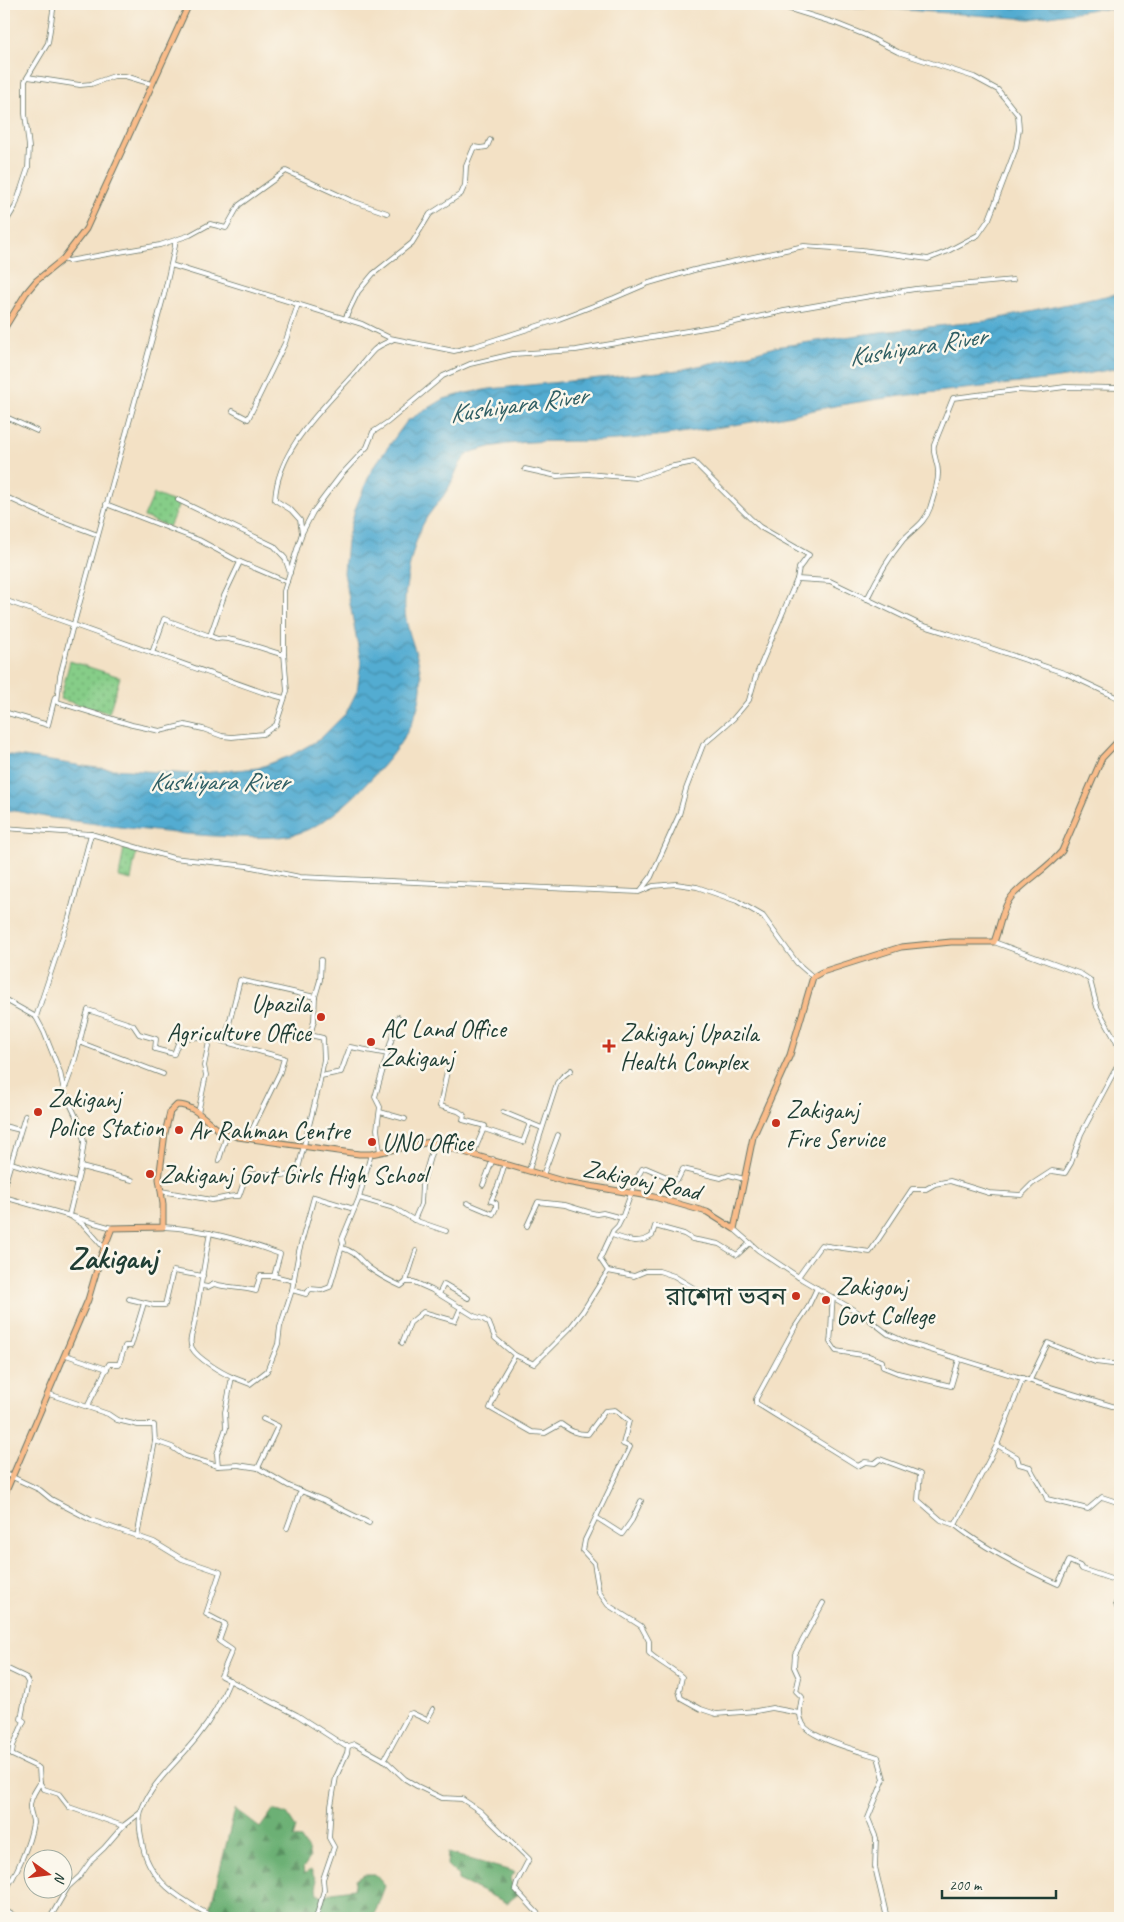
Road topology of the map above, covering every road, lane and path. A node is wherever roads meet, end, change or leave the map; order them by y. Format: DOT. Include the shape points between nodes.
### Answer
graph roads {
  1 [pos="54,4"];
  2 [pos="181,4"];
  3 [pos="774,4"];
  4 [pos="188,5"];
  5 [pos="28,77"];
  6 [pos="152,84"];
  7 [pos="490,140"];
  8 [pos="387,213"];
  9 [pos="4,224"];
  10 [pos="175,241"];
  11 [pos="63,260"];
  12 [pos="171,265"];
  13 [pos="1013,280"];
  14 [pos="298,304"];
  15 [pos="345,319"];
  16 [pos="4,329"];
  17 [pos="394,339"];
  18 [pos="1120,388"];
  19 [pos="233,411"];
  20 [pos="4,416"];
  21 [pos="37,432"];
  22 [pos="525,469"];
  23 [pos="4,496"];
  24 [pos="178,500"];
  25 [pos="106,504"];
  26 [pos="302,532"];
  27 [pos="98,535"];
  28 [pos="240,562"];
  29 [pos="290,573"];
  30 [pos="798,579"];
  31 [pos="287,582"];
  32 [pos="867,599"];
  33 [pos="4,600"];
  34 [pos="73,625"];
  35 [pos="210,636"];
  36 [pos="152,653"];
  37 [pos="284,655"];
  38 [pos="284,698"];
  39 [pos="1120,699"];
  40 [pos="4,712"];
  41 [pos="1120,739"];
  42 [pos="4,828"];
  43 [pos="91,834"];
  44 [pos="640,892"];
  45 [pos="994,942"];
  46 [pos="321,960"];
  47 [pos="813,977"];
  48 [pos="315,996"];
  49 [pos="4,999"];
  50 [pos="36,1016"];
  51 [pos="398,1017"];
  52 [pos="210,1037"];
  53 [pos="225,1040"];
  54 [pos="79,1042"];
  55 [pos="388,1054"];
  56 [pos="1120,1054"];
  57 [pos="1120,1061"];
  58 [pos="448,1066"];
  59 [pos="571,1070"];
  60 [pos="163,1074"];
  61 [pos="321,1076"];
  62 [pos="64,1091"];
  63 [pos="380,1112"];
  64 [pos="503,1112"];
  65 [pos="198,1113"];
  66 [pos="25,1116"];
  67 [pos="405,1119"];
  68 [pos="530,1123"];
  69 [pos="4,1126"];
  70 [pos="542,1128"];
  71 [pos="484,1129"];
  72 [pos="20,1130"];
  73 [pos="227,1134"];
  74 [pos="558,1135"];
  75 [pos="248,1138"];
  76 [pos="434,1143"];
  77 [pos="304,1146"];
  78 [pos="380,1152"];
  79 [pos="370,1154"];
  80 [pos="473,1154"];
  81 [pos="219,1160"];
  82 [pos="493,1160"];
  83 [pos="11,1163"];
  84 [pos="505,1163"];
  85 [pos="81,1167"];
  86 [pos="528,1170"];
  87 [pos="543,1175"];
  88 [pos="744,1179"];
  89 [pos="132,1180"];
  90 [pos="77,1183"];
  91 [pos="483,1185"];
  92 [pos="4,1186"];
  93 [pos="161,1191"];
  94 [pos="631,1193"];
  95 [pos="4,1197"];
  96 [pos="359,1198"];
  97 [pos="467,1203"];
  98 [pos="354,1209"];
  99 [pos="69,1215"];
  100 [pos="622,1218"];
  101 [pos="414,1220"];
  102 [pos="528,1226"];
  103 [pos="163,1227"];
  104 [pos="112,1228"];
  105 [pos="734,1229"];
  106 [pos="446,1231"];
  107 [pos="210,1233"];
  108 [pos="612,1235"];
  109 [pos="750,1243"];
  110 [pos="342,1248"];
  111 [pos="105,1249"];
  112 [pos="416,1251"];
  113 [pos="608,1272"];
  114 [pos="203,1276"];
  115 [pos="274,1276"];
  116 [pos="798,1277"];
  117 [pos="294,1281"];
  118 [pos="406,1282"];
  119 [pos="202,1286"];
  120 [pos="817,1288"];
  121 [pos="292,1290"];
  122 [pos="702,1293"];
  123 [pos="439,1294"];
  124 [pos="468,1298"];
  125 [pos="833,1298"];
  126 [pos="129,1299"];
  127 [pos="144,1303"];
  128 [pos="461,1307"];
  129 [pos="402,1343"];
  130 [pos="66,1354"];
  131 [pos="515,1355"];
  132 [pos="959,1359"];
  133 [pos="1120,1366"];
  134 [pos="107,1369"];
  135 [pos="232,1378"];
  136 [pos="1023,1378"];
  137 [pos="1030,1380"];
  138 [pos="49,1394"];
  139 [pos="87,1407"];
  140 [pos="1120,1407"];
  141 [pos="263,1419"];
  142 [pos="155,1441"];
  143 [pos="997,1445"];
  144 [pos="218,1466"];
  145 [pos="258,1468"];
  146 [pos="4,1473"];
  147 [pos="13,1477"];
  148 [pos="302,1491"];
  149 [pos="4,1496"];
  150 [pos="642,1501"];
  151 [pos="1120,1503"];
  152 [pos="597,1518"];
  153 [pos="369,1523"];
  154 [pos="955,1525"];
  155 [pos="287,1528"];
  156 [pos="137,1537"];
  157 [pos="1120,1582"];
  158 [pos="1120,1588"];
  159 [pos="824,1602"];
  160 [pos="1120,1615"];
  161 [pos="4,1667"];
  162 [pos="230,1680"];
  163 [pos="433,1709"];
  164 [pos="799,1713"];
  165 [pos="348,1747"];
  166 [pos="384,1760"];
  167 [pos="40,1783"];
  168 [pos="140,1813"];
  169 [pos="123,1826"];
  170 [pos="4,1892"];
  171 [pos="4,1910"];
  172 [pos="18,1918"];
  173 [pos="50,1918"];
  174 [pos="214,1918"];
  175 [pos="316,1918"];
  176 [pos="542,1918"];
  177 [pos="887,1918"];
  1 -- 5 [label="street" via="48,43"];
  2 -- 4 [label="street"];
  3 -- 17 [label="street" via="835,23 898,52 974,77 998,90 1018,115 1020,129 993,210 978,235 928,259 804,246 694,270 649,283 558,319 454,351"];
  4 -- 6 [label="main road"];
  5 -- 6 [label="street" via="80,85 125,76"];
  5 -- 9 [label="street" via="25,81 28,168 16,208"];
  6 -- 11 [label="main road" via="86,229"];
  7 -- 15 [label="street" via="487,146 474,147 466,166 461,194 430,214 412,243 373,274 358,292"];
  8 -- 10 [label="street" via="286,172 239,205 226,228 210,224"];
  10 -- 11 [label="street"];
  10 -- 12 [label="street"];
  11 -- 16 [label="main road" via="36,281"];
  12 -- 14 [label="street"];
  12 -- 25 [label="street"];
  13 -- 26 [label="street" via="865,297 576,350 513,354 470,364 443,376 373,432 367,447 330,489"];
  14 -- 15 [label="street"];
  14 -- 19 [label="street" via="248,419"];
  15 -- 17 [label="street"];
  17 -- 26 [label="street" via="375,349 304,429 292,449 276,485 275,500 300,520"];
  18 -- 32 [label="street" via="1065,387 953,398 932,453 938,475 929,510 886,564"];
  20 -- 21 [label="street"];
  22 -- 30 [label="street" via="557,476 587,474 636,478 694,462 760,527 809,555 798,568"];
  23 -- 27 [label="street"];
  24 -- 29 [label="street" via="274,546 285,558"];
  25 -- 27 [label="street"];
  25 -- 28 [label="street" via="199,540"];
  26 -- 29 [label="street"];
  27 -- 34 [label="street"];
  28 -- 31 [label="street"];
  28 -- 35 [label="street"];
  29 -- 31 [label="street"];
  30 -- 32 [label="street" via="830,581"];
  30 -- 44 [label="street" via="756,676 749,700 703,745 678,815 651,876"];
  31 -- 37 [label="street" via="284,591"];
  32 -- 39 [label="street" via="921,625 1066,674"];
  33 -- 34 [label="street"];
  34 -- 36 [label="street"];
  34 -- 38 [label="street" via="57,702 144,728 160,731 185,725 232,737 263,734 276,725"];
  34 -- 40 [label="street" via="48,725"];
  35 -- 36 [label="street" via="164,619"];
  35 -- 37 [label="street"];
  36 -- 38 [label="street"];
  37 -- 38 [label="street" via="287,691"];
  41 -- 45 [label="main road" via="1102,758 1062,850 1054,861 1013,896"];
  42 -- 43 [label="street"];
  43 -- 44 [label="street" via="174,858 246,866 300,877"];
  43 -- 50 [label="street" via="69,918"];
  44 -- 47 [label="street" via="652,886 676,884 697,887 736,901 763,916 796,963"];
  45 -- 47 [label="main road" via="901,947"];
  45 -- 56 [label="street" via="1090,980 1097,1006"];
  46 -- 48 [label="street"];
  47 -- 88 [label="main road" via="790,1055 753,1137"];
  48 -- 53 [label="street" via="240,980"];
  48 -- 61 [label="street" via="310,1034 323,1038"];
  49 -- 50 [label="street"];
  50 -- 62 [label="street" via="60,1072"];
  51 -- 55 [label="street"];
  52 -- 53 [label="street"];
  52 -- 54 [label="street" via="180,1038 174,1054 155,1049 156,1039 139,1034 133,1025 88,1010"];
  52 -- 65 [label="street"];
  53 -- 75 [label="street" via="284,1058"];
  54 -- 60 [label="street"];
  54 -- 62 [label="street" via="75,1064"];
  55 -- 61 [label="street" via="350,1047 341,1072"];
  55 -- 63 [label="street" via="375,1097"];
  57 -- 116 [label="street" via="1081,1134 1065,1173 1052,1171 1021,1195 989,1193 950,1181 926,1190 912,1189 870,1252 821,1245"];
  58 -- 71 [label="street" via="440,1106 458,1111 464,1115 463,1120 485,1126"];
  59 -- 70 [label="street" via="557,1083"];
  61 -- 77 [label="street"];
  62 -- 85 [label="street" via="83,1135"];
  63 -- 67 [label="street"];
  63 -- 78 [label="street" via="377,1129"];
  64 -- 68 [label="street"];
  65 -- 73 [label="main road, Zakigonj Road"];
  65 -- 93 [label="main road, Zakigonj Road" via="185,1105 177,1105 170,1112 159,1179"];
  66 -- 72 [label="street"];
  68 -- 70 [label="street"];
  68 -- 71 [label="street" via="523,1142"];
  69 -- 72 [label="street"];
  70 -- 86 [label="street"];
  71 -- 80 [label="street"];
  72 -- 83 [label="street"];
  73 -- 75 [label="main road, Zakigonj Road"];
  73 -- 81 [label="street"];
  74 -- 87 [label="street"];
  75 -- 77 [label="main road, Zakigonj Road"];
  76 -- 78 [label="main road, Zakigonj Road"];
  76 -- 80 [label="main road, Zakigonj Road"];
  76 -- 101 [label="street"];
  77 -- 79 [label="main road, Zakigonj Road"];
  77 -- 93 [label="street" via="296,1177 251,1174 246,1176 239,1196 212,1200"];
  78 -- 79 [label="main road, Zakigonj Road"];
  79 -- 96 [label="street"];
  80 -- 82 [label="main road, Zakigonj Road"];
  82 -- 84 [label="main road, Zakigonj Road"];
  82 -- 91 [label="street"];
  83 -- 90 [label="street"];
  83 -- 92 [label="street"];
  84 -- 86 [label="main road, Zakigonj Road"];
  84 -- 97 [label="street" via="490,1201 496,1203 493,1214"];
  85 -- 89 [label="street"];
  85 -- 90 [label="street"];
  86 -- 87 [label="main road, Zakigonj Road"];
  87 -- 94 [label="main road, Zakigonj Road"];
  88 -- 94 [label="street" via="729,1175 721,1178 683,1169 674,1180 646,1168 642,1169"];
  88 -- 105 [label="main road"];
  90 -- 99 [label="street"];
  93 -- 103 [label="main road, Zakigonj Road"];
  94 -- 100 [label="street"];
  94 -- 105 [label="main road, Zakigonj Road" via="706,1212"];
  95 -- 99 [label="street"];
  96 -- 98 [label="street"];
  96 -- 101 [label="street" via="394,1208"];
  98 -- 110 [label="street" via="342,1239"];
  98 -- 117 [label="street" via="314,1197"];
  99 -- 104 [label="street"];
  99 -- 111 [label="street" via="84,1225"];
  100 -- 102 [label="street" via="538,1202"];
  100 -- 108 [label="street"];
  101 -- 106 [label="street"];
  103 -- 104 [label="main road"];
  103 -- 107 [label="street"];
  104 -- 111 [label="main road"];
  105 -- 109 [label="street"];
  107 -- 114 [label="street"];
  107 -- 115 [label="street" via="280,1254"];
  108 -- 109 [label="street" via="632,1242 644,1241 652,1236 655,1226 719,1244 737,1255"];
  108 -- 113 [label="street" via="600,1259"];
  109 -- 116 [label="street"];
  110 -- 118 [label="street" via="356,1254 367,1266 391,1281 401,1286"];
  110 -- 121 [label="street" via="330,1287 310,1289 306,1294"];
  111 -- 130 [label="main road"];
  112 -- 118 [label="street"];
  113 -- 122 [label="street" via="634,1276 646,1271 659,1271"];
  113 -- 131 [label="street" via="570,1328 534,1364"];
  114 -- 119 [label="street"];
  114 -- 127 [label="street" via="173,1271 165,1304"];
  115 -- 117 [label="street"];
  115 -- 119 [label="street" via="260,1276 256,1291 237,1286"];
  116 -- 120 [label="street"];
  117 -- 121 [label="street"];
  118 -- 123 [label="street" via="414,1282"];
  119 -- 135 [label="street" via="190,1341 192,1349"];
  120 -- 125 [label="street"];
  120 -- 154 [label="street" via="756,1403 858,1466 880,1459 920,1474 918,1500 941,1520"];
  121 -- 135 [label="street" via="278,1344 267,1371 250,1384"];
  123 -- 124 [label="street" via="444,1284"];
  123 -- 128 [label="street"];
  125 -- 132 [label="street" via="888,1334"];
  125 -- 132 [label="street" via="830,1342 836,1352 869,1356 898,1373 951,1386"];
  126 -- 127 [label="street"];
  127 -- 134 [label="street" via="131,1346 125,1346 119,1364 109,1364"];
  128 -- 129 [label="street" via="455,1321 424,1312 410,1323"];
  128 -- 131 [label="street" via="489,1323 495,1338"];
  130 -- 134 [label="street"];
  130 -- 138 [label="main road"];
  131 -- 152 [label="street" via="495,1390 490,1408 524,1428 544,1433 561,1424 578,1434 588,1434 605,1411 616,1410 630,1422 623,1444 630,1447 627,1456 621,1462"];
  132 -- 136 [label="street"];
  133 -- 137 [label="street" via="1095,1362 1048,1344"];
  134 -- 139 [label="street"];
  135 -- 144 [label="street" via="225,1412 226,1428 217,1454"];
  136 -- 137 [label="street"];
  136 -- 143 [label="street"];
  137 -- 140 [label="street"];
  138 -- 139 [label="street"];
  138 -- 147 [label="main road"];
  139 -- 142 [label="street" via="117,1420 154,1425"];
  141 -- 145 [label="street" via="278,1426"];
  142 -- 144 [label="street" via="185,1456"];
  142 -- 156 [label="street"];
  143 -- 151 [label="street" via="1017,1457 1018,1464 1030,1467 1047,1499 1088,1509 1102,1497"];
  143 -- 154 [label="street"];
  144 -- 145 [label="street"];
  145 -- 148 [label="street"];
  146 -- 147 [label="street"];
  147 -- 149 [label="main road"];
  147 -- 156 [label="street" via="78,1514"];
  148 -- 153 [label="street"];
  148 -- 155 [label="street"];
  150 -- 152 [label="street" via="622,1534"];
  152 -- 164 [label="street" via="583,1551 594,1563 599,1592 608,1605 641,1626 649,1641 649,1653 682,1677 681,1698 716,1714 772,1708"];
  154 -- 157 [label="street" via="1019,1565 1058,1584 1069,1560 1082,1569"];
  156 -- 162 [label="street" via="154,1542 182,1559 220,1572 206,1614 225,1624 219,1641 232,1652 221,1676"];
  158 -- 160 [label="street" via="1116,1604"];
  159 -- 164 [label="street" via="795,1654 796,1692 802,1698"];
  161 -- 167 [label="street" via="25,1677 28,1682 24,1721 12,1755 39,1768"];
  162 -- 165 [label="street" via="297,1715"];
  162 -- 168 [label="street" via="211,1718 167,1771"];
  163 -- 166 [label="street" via="427,1720 409,1714"];
  164 -- 177 [label="street" via="803,1726 814,1734 878,1757 884,1779 868,1818 876,1838 875,1867"];
  165 -- 166 [label="street" via="354,1744"];
  165 -- 175 [label="street" via="336,1777 329,1838 334,1847 323,1879 324,1890"];
  166 -- 176 [label="street" via="404,1779 417,1786 442,1798 462,1799 480,1811 526,1856 528,1861 515,1889"];
  167 -- 169 [label="street" via="44,1789 59,1794 69,1807"];
  167 -- 170 [label="street" via="30,1799 32,1830 20,1863"];
  168 -- 169 [label="street"];
  168 -- 174 [label="street" via="143,1852 153,1872 184,1900"];
  169 -- 173 [label="street" via="68,1886"];
  171 -- 172 [label="street"];
}
